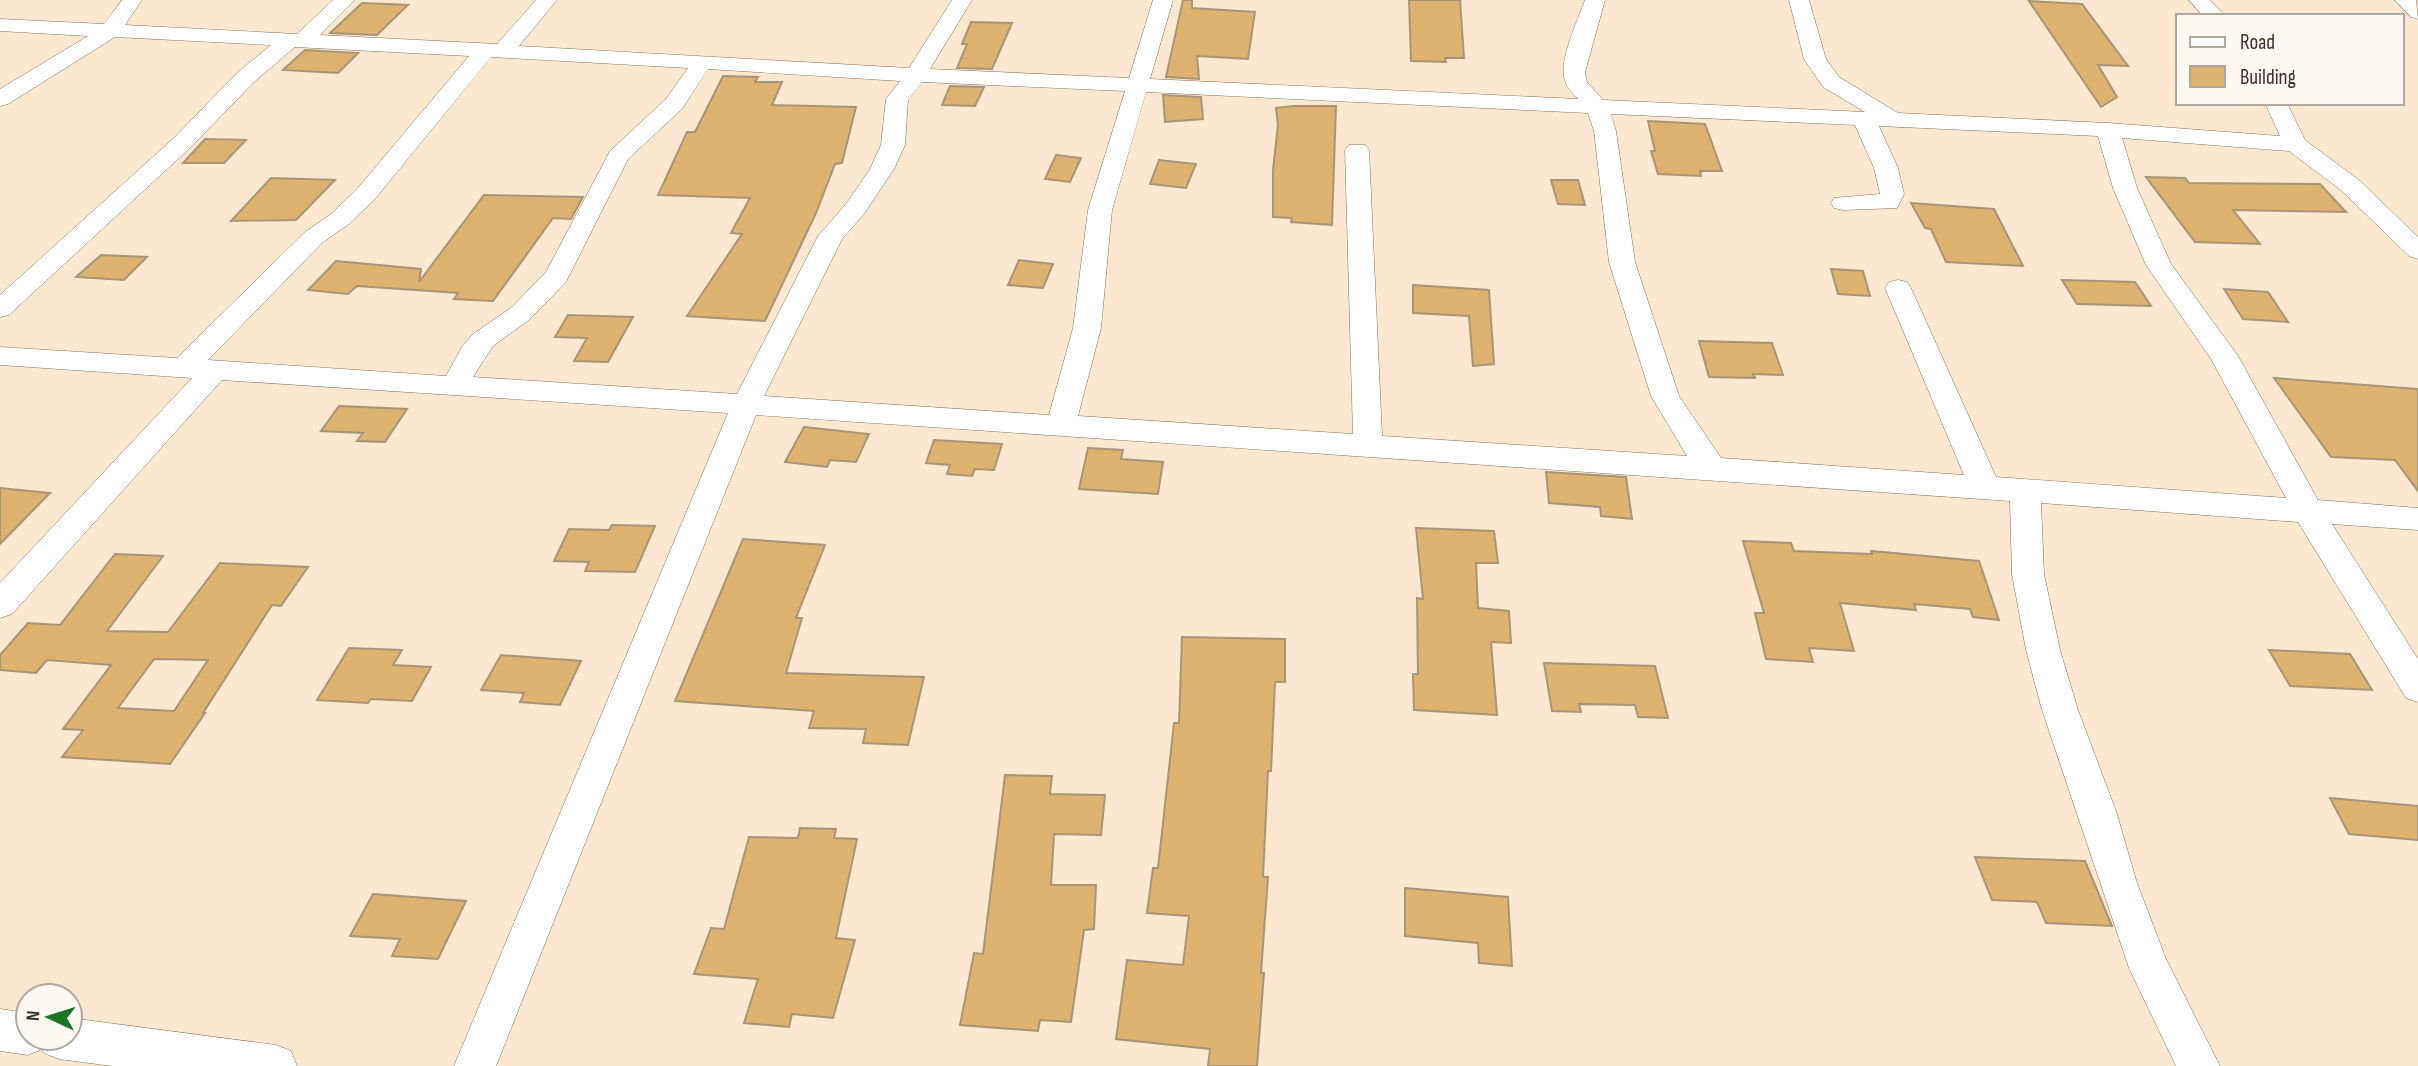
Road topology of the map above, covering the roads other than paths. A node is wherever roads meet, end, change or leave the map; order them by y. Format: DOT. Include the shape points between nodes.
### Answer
graph roads {
  1 [pos="132,0"];
  2 [pos="345,0"];
  3 [pos="547,0"];
  4 [pos="962,0"];
  5 [pos="1163,0"];
  6 [pos="1595,0"];
  7 [pos="1799,0"];
  8 [pos="2199,0"];
  9 [pos="2405,0"];
  10 [pos="2418,13"];
  11 [pos="2213,14"];
  12 [pos="0,25"];
  13 [pos="110,31"];
  14 [pos="295,41"];
  15 [pos="494,50"];
  16 [pos="702,63"];
  17 [pos="916,75"];
  18 [pos="1139,85"];
  19 [pos="0,99"];
  20 [pos="2277,105"];
  21 [pos="1597,107"];
  22 [pos="1864,119"];
  23 [pos="1896,121"];
  24 [pos="2108,130"];
  25 [pos="2295,144"];
  26 [pos="1357,150"];
  27 [pos="1843,203"];
  28 [pos="2418,251"];
  29 [pos="1898,288"];
  30 [pos="0,309"];
  31 [pos="0,356"];
  32 [pos="198,370"];
  33 [pos="456,384"];
  34 [pos="746,406"];
  35 [pos="1061,425"];
  36 [pos="1368,447"];
  37 [pos="1712,468"];
  38 [pos="1985,488"];
  39 [pos="2025,491"];
  40 [pos="2309,513"];
  41 [pos="2418,519"];
  42 [pos="0,606"];
  43 [pos="2418,688"];
  44 [pos="84,1041"];
  45 [pos="276,1066"];
  46 [pos="475,1066"];
  47 [pos="2199,1066"];
  1 -- 13 [label="street"];
  2 -- 14 [label="street"];
  3 -- 15 [label="street"];
  4 -- 17 [label="street"];
  5 -- 18 [label="street"];
  6 -- 21 [label="street" via="1574,72 1576,83"];
  7 -- 23 [label="street" via="1815,59 1831,82"];
  8 -- 11 [label="street"];
  9 -- 10 [label="street"];
  12 -- 13 [label="street"];
  13 -- 14 [label="street"];
  13 -- 19 [label="street"];
  14 -- 15 [label="street"];
  14 -- 30 [label="street" via="246,77 183,142"];
  15 -- 16 [label="street"];
  15 -- 32 [label="street" via="366,194 314,237"];
  16 -- 17 [label="street"];
  16 -- 33 [label="street" via="674,104 618,156 557,276 521,313 483,340"];
  17 -- 18 [label="street"];
  17 -- 34 [label="street" via="897,99 893,145 882,169 831,236"];
  18 -- 21 [label="street"];
  18 -- 35 [label="street" via="1100,210 1087,328"];
  20 -- 25 [label="street"];
  21 -- 22 [label="street"];
  21 -- 37 [label="street" via="1605,131 1622,262 1665,396"];
  22 -- 23 [label="street"];
  22 -- 27 [label="street" via="1892,194 1888,203"];
  23 -- 24 [label="street"];
  24 -- 25 [label="street"];
  24 -- 40 [label="street" via="2124,188 2159,265 2224,356"];
  25 -- 28 [label="street" via="2350,185"];
  26 -- 36 [label="street"];
  29 -- 38 [label="street"];
  31 -- 32 [label="street"];
  32 -- 33 [label="street"];
  32 -- 42 [label="street"];
  33 -- 34 [label="street"];
  34 -- 35 [label="street"];
  34 -- 46 [label="street"];
  35 -- 36 [label="street"];
  36 -- 37 [label="street"];
  37 -- 38 [label="street"];
  38 -- 39 [label="street"];
  39 -- 40 [label="street"];
  39 -- 47 [label="street" via="2028,574 2060,710 2149,968"];
  40 -- 41 [label="street"];
  40 -- 43 [label="street"];
  44 -- 45 [label="street"];
}
